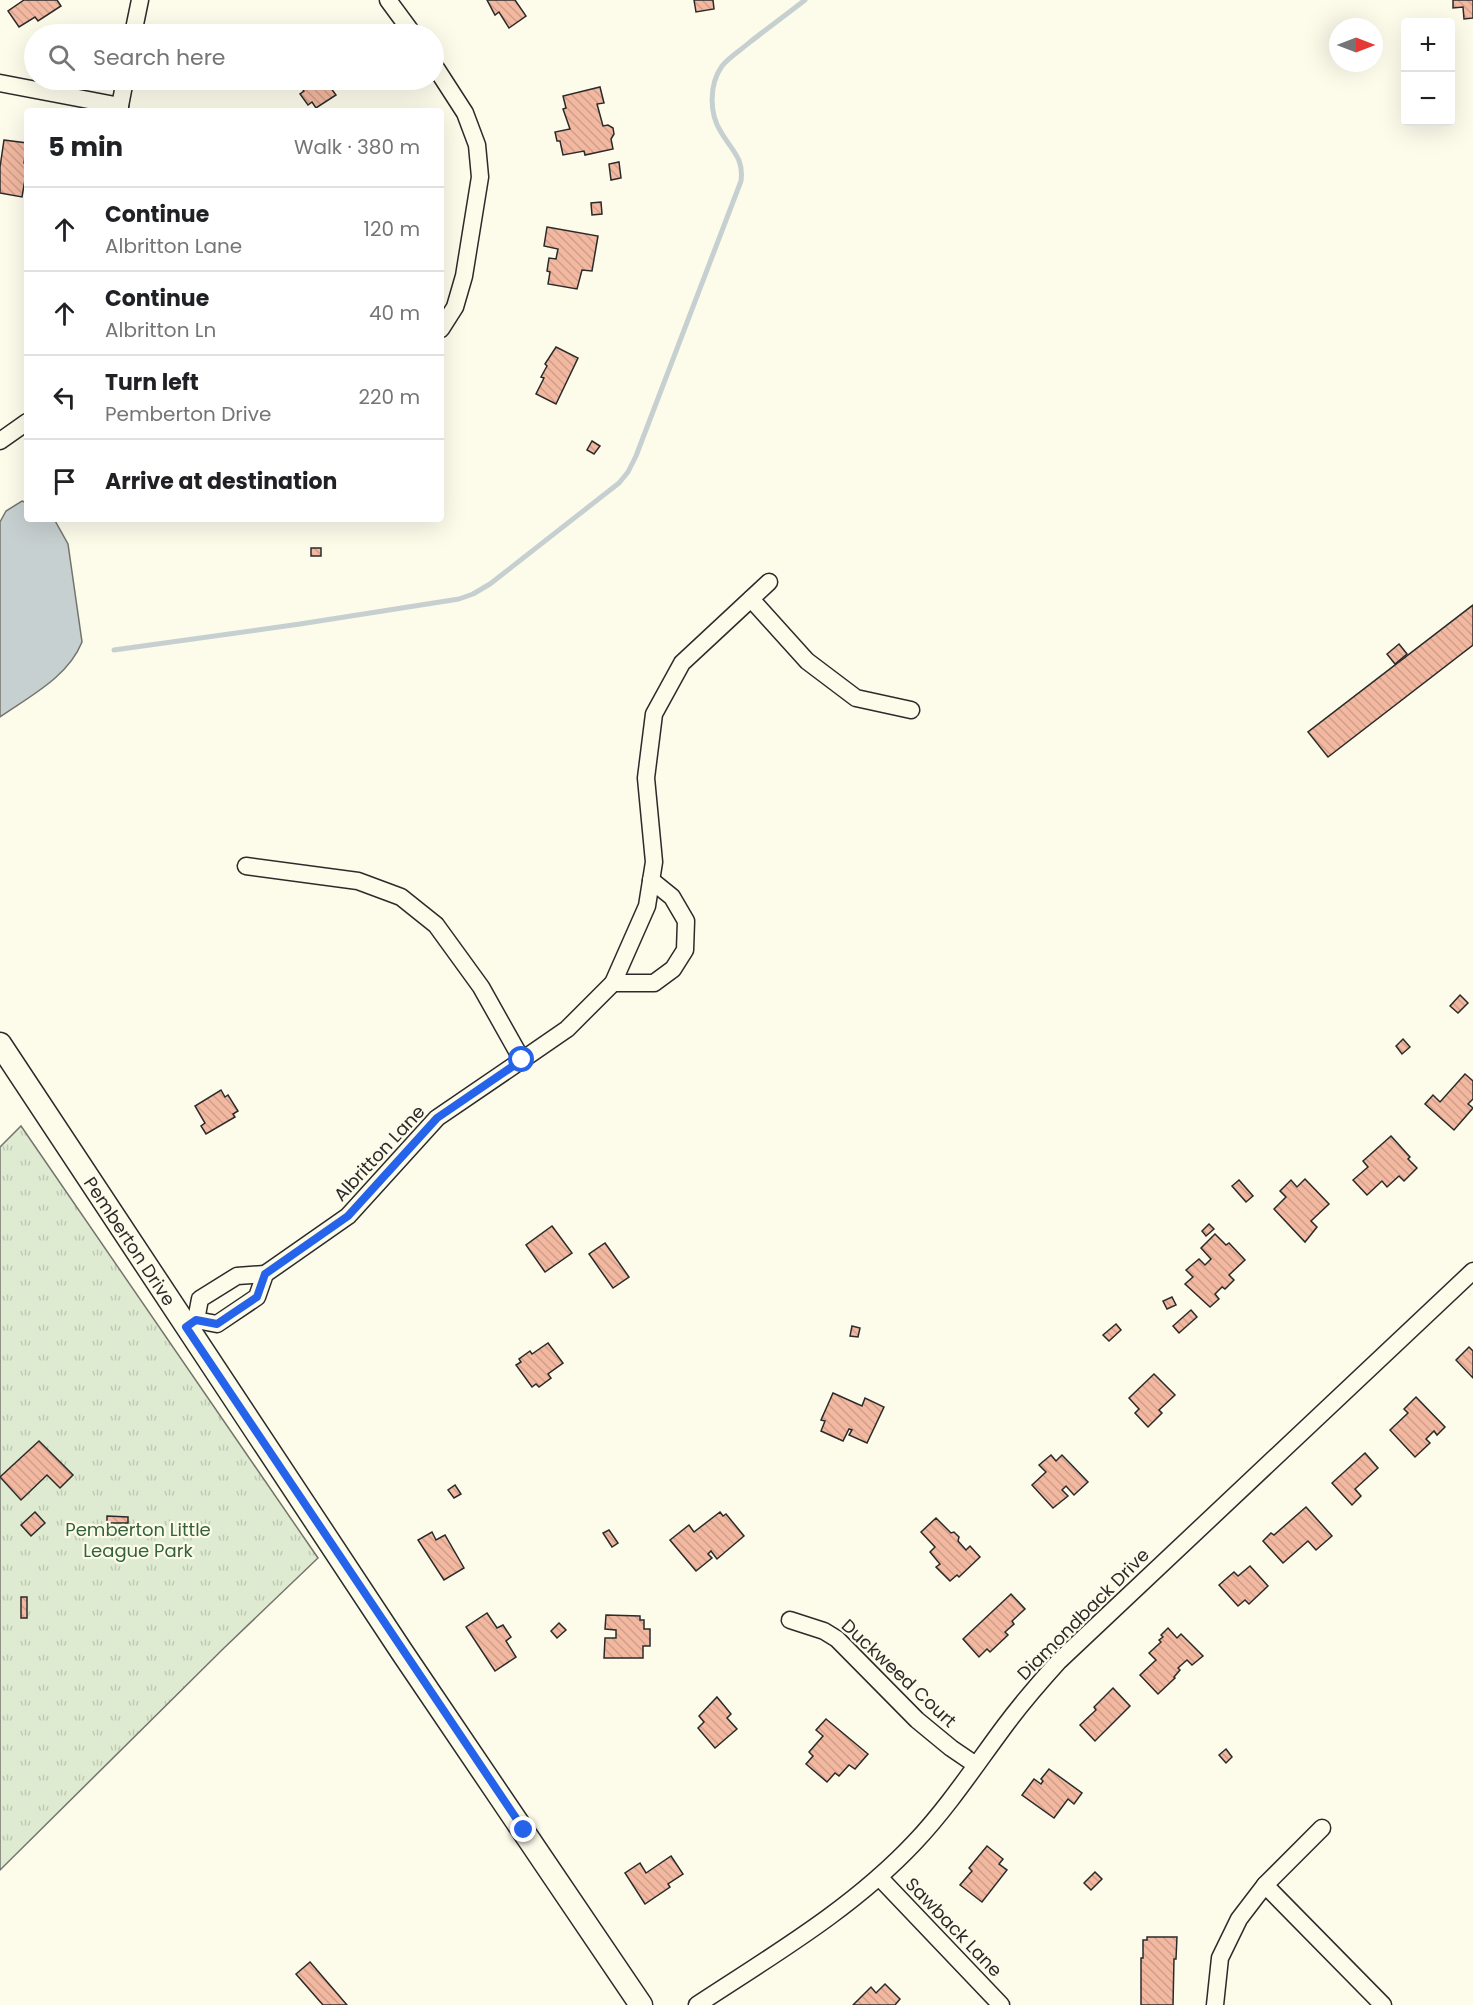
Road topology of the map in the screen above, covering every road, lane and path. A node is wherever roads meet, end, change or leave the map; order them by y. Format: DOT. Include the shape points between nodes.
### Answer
graph roads {
  1 [pos="140,0"];
  2 [pos="388,0"];
  3 [pos="135,24"];
  4 [pos="405,24"];
  5 [pos="444,80"];
  6 [pos="0,82"];
  7 [pos="24,87"];
  8 [pos="37,90"];
  9 [pos="123,90"];
  10 [pos="119,108"];
  11 [pos="444,324"];
  12 [pos="24,424"];
  13 [pos="0,441"];
  14 [pos="769,582"];
  15 [pos="751,599"];
  16 [pos="911,710"];
  17 [pos="246,866"];
  18 [pos="651,880"];
  19 [pos="613,983"];
  20 [pos="0,1044"];
  21 [pos="522,1060"];
  22 [pos="1473,1271"];
  23 [pos="265,1274"];
  24 [pos="191,1324"];
  25 [pos="790,1620"];
  26 [pos="976,1765"];
  27 [pos="1322,1828"];
  28 [pos="879,1877"];
  29 [pos="1265,1885"];
  30 [pos="641,2005"];
  31 [pos="697,2005"];
  32 [pos="1001,2005"];
  33 [pos="1215,2005"];
  34 [pos="1383,2005"];
  1 -- 3 [label="street"];
  2 -- 4 [label="street"];
  5 -- 11 [label="street" via="465,113 477,145 480,177 464,276 455,306"];
  6 -- 7 [label="street"];
  8 -- 10 [label="street"];
  9 -- 10 [label="street"];
  12 -- 13 [label="street"];
  14 -- 15 [label="street"];
  15 -- 16 [label="street" via="807,661 856,698"];
  15 -- 18 [label="street" via="682,663 654,714 646,777 654,862"];
  17 -- 21 [label="street" via="358,881 400,897 436,925 481,987"];
  18 -- 19 [label="street" via="647,906"];
  18 -- 19 [label="street" via="672,897 686,921 685,950 673,969 654,983"];
  19 -- 21 [label="street, Albritton Lane" via="567,1029"];
  20 -- 24 [label="street, Pemberton Drive"];
  21 -- 23 [label="street, Albritton Lane" via="437,1118 348,1216"];
  22 -- 26 [label="street, Diamondback Drive" via="1059,1661"];
  23 -- 24 [label="street" via="237,1276 200,1299"];
  23 -- 24 [label="street" via="257,1297 217,1324"];
  24 -- 30 [label="street, Pemberton Drive"];
  25 -- 26 [label="street, Duckweed Court" via="837,1639 917,1720"];
  26 -- 28 [label="street, Diamondback Drive" via="937,1817"];
  27 -- 29 [label="street"];
  28 -- 31 [label="street, Diamondback Drive" via="839,1911"];
  28 -- 32 [label="street, Sawback Lane"];
  29 -- 33 [label="street" via="1239,1919 1220,1958"];
  29 -- 34 [label="street"];
}
